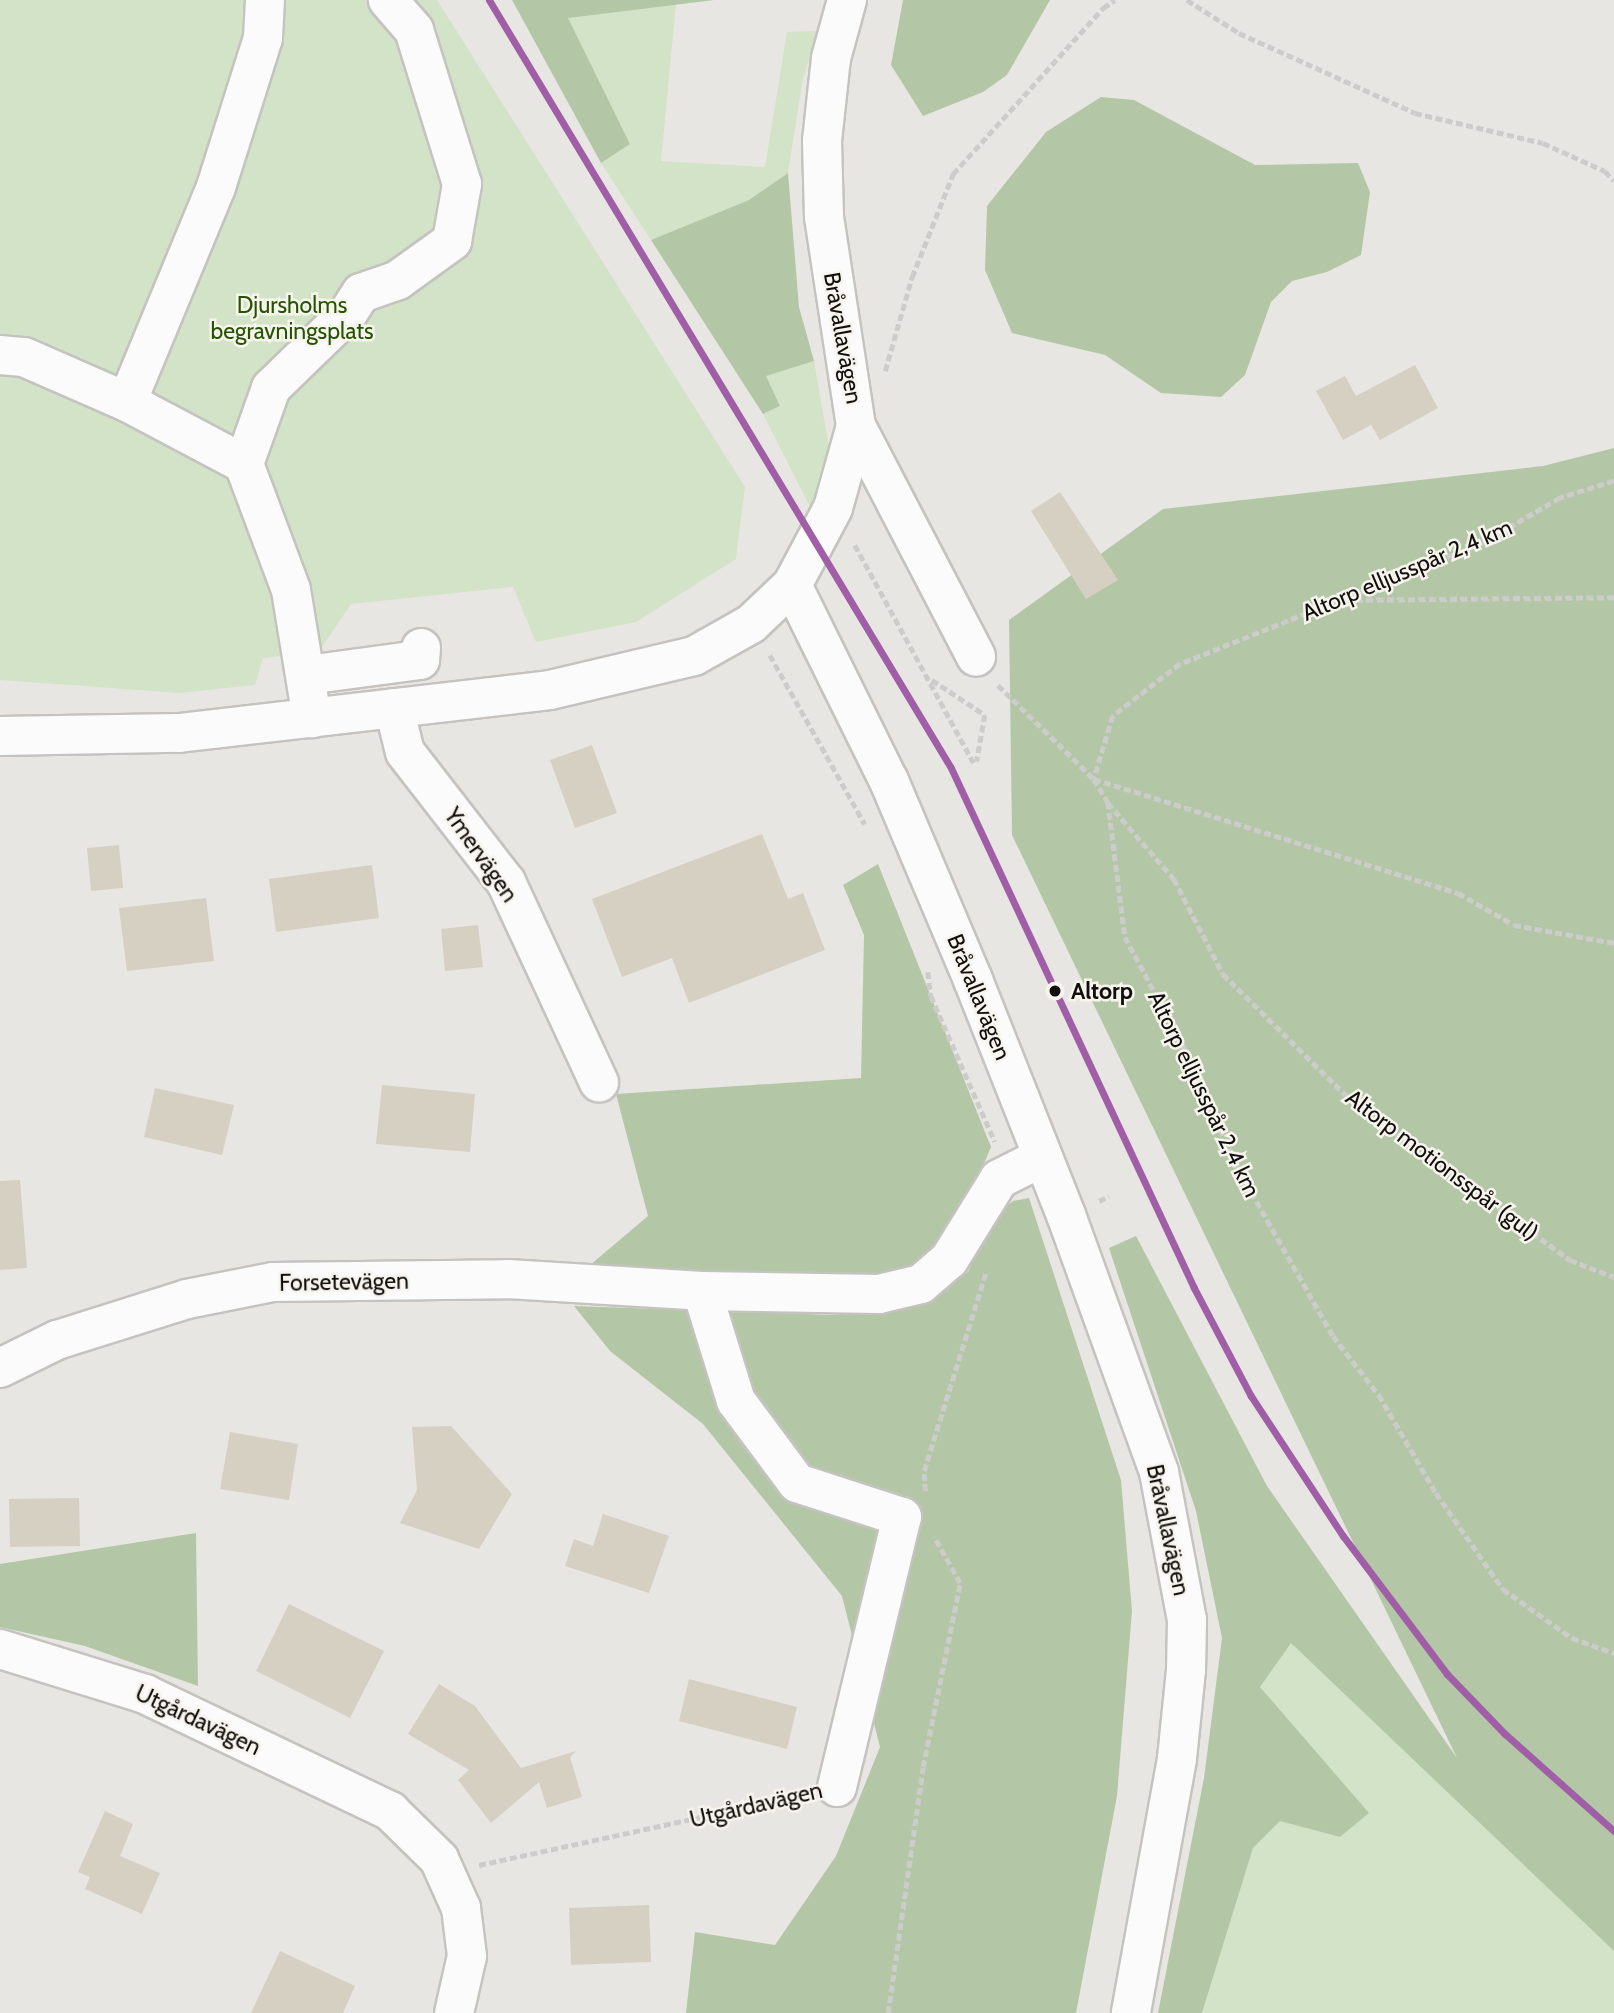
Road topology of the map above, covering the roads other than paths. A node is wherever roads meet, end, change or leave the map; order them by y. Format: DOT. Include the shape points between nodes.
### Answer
graph roads {
  1 [pos="265,0"];
  2 [pos="388,0"];
  3 [pos="847,0"];
  4 [pos="0,355"];
  5 [pos="127,402"];
  6 [pos="856,419"];
  7 [pos="244,464"];
  8 [pos="792,585"];
  9 [pos="421,648"];
  10 [pos="976,657"];
  11 [pos="307,675"];
  12 [pos="394,708"];
  13 [pos="312,718"];
  14 [pos="0,736"];
  15 [pos="599,1082"];
  16 [pos="1043,1157"];
  17 [pos="702,1292"];
  18 [pos="0,1368"];
  19 [pos="0,1649"];
  20 [pos="837,1787"];
  21 [pos="454,2013"];
  22 [pos="1131,2013"];
  1 -- 5 [label="street" via="263,38 216,187"];
  2 -- 7 [label="street" via="414,30 462,184 452,241 398,279 361,293 348,313 271,388"];
  3 -- 6 [label="street, Bråvallavägen" via="831,58 822,166 830,258"];
  4 -- 5 [label="street" via="24,357"];
  5 -- 7 [label="street"];
  6 -- 8 [label="street, Bråvallavägen" via="834,508"];
  6 -- 10 [label="street"];
  7 -- 11 [label="street" via="292,590"];
  8 -- 12 [label="street" via="751,624 694,656 550,690"];
  8 -- 16 [label="street, Bråvallavägen" via="889,781"];
  9 -- 11 [label="street" via="420,660"];
  11 -- 13 [label="street"];
  12 -- 13 [label="street"];
  12 -- 15 [label="street, Ymervägen" via="405,752 506,883"];
  13 -- 14 [label="street" via="179,733"];
  16 -- 17 [label="street, Forsetevägen" via="999,1179 949,1260 921,1284 879,1294"];
  16 -- 22 [label="street, Bråvallavägen" via="1158,1472 1187,1620 1177,1759"];
  17 -- 18 [label="street, Forsetevägen" via="508,1279 273,1282 187,1299 57,1340"];
  17 -- 20 [label="street, Utgårdavägen" via="736,1401 797,1483 918,1514"];
  19 -- 21 [label="street, Utgårdavägen" via="145,1694 390,1811 439,1859 461,1908 467,1956"];
}
